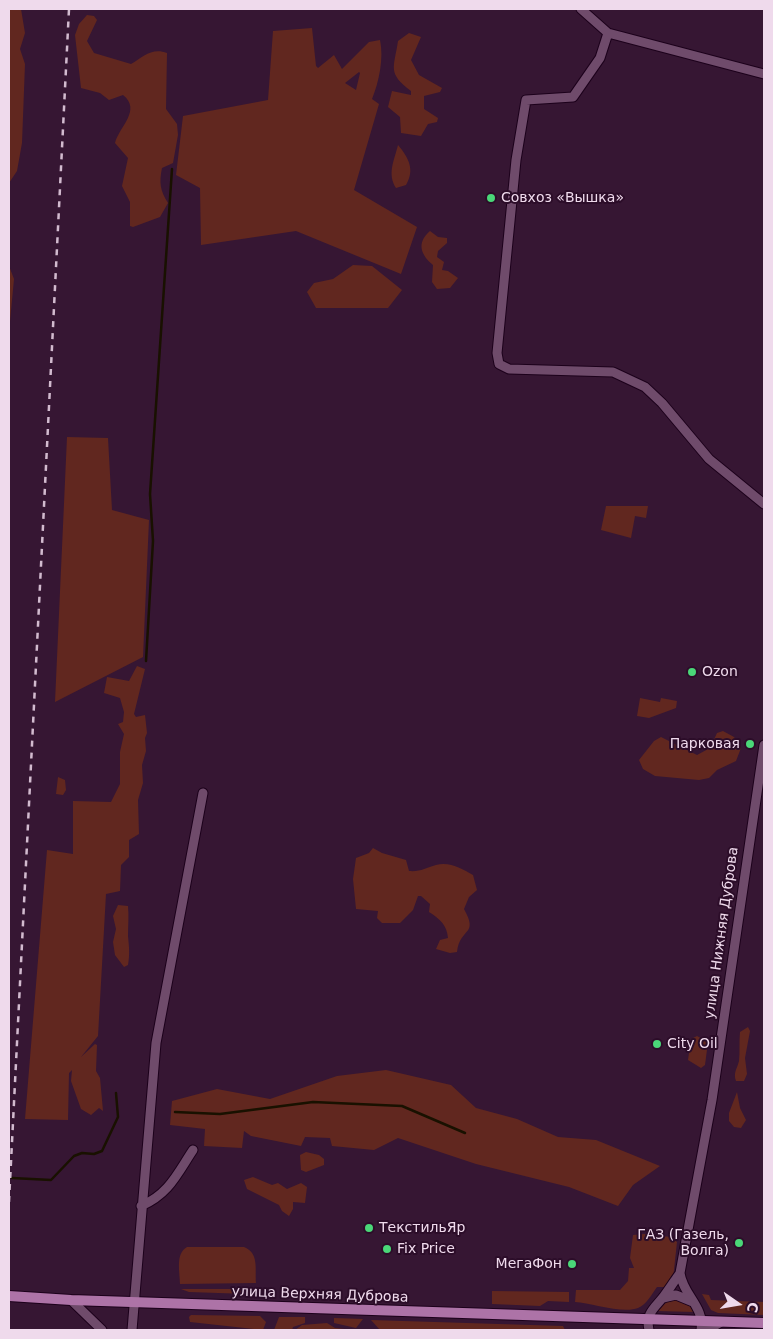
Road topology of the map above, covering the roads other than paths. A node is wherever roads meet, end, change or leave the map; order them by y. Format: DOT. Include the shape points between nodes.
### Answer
graph roads {
  1 [pos="581,9"];
  2 [pos="608,33"];
  3 [pos="764,74"];
  4 [pos="764,504"];
  5 [pos="764,745"];
  6 [pos="202,793"];
  7 [pos="193,1150"];
  8 [pos="141,1206"];
  9 [pos="680,1273"];
  10 [pos="9,1296"];
  11 [pos="663,1298"];
  12 [pos="71,1300"];
  13 [pos="134,1302"];
  14 [pos="654,1305"];
  15 [pos="696,1306"];
  16 [pos="631,1320"];
  17 [pos="721,1322"];
  18 [pos="764,1323"];
  19 [pos="648,1327"];
  20 [pos="704,1327"];
  21 [pos="102,1330"];
  22 [pos="132,1330"];
  1 -- 2 [label="street"];
  2 -- 3 [label="street"];
  2 -- 4 [label="street" via="600,58 573,97 526,100 516,160 499,364 509,369 613,372 645,388 662,403 709,459"];
  5 -- 9 [label="street, улица Нижняя Дуброва" via="712,1100"];
  6 -- 8 [label="street" via="156,1042"];
  7 -- 8 [label="street" via="171,1184 157,1199"];
  8 -- 13 [label="street"];
  9 -- 11 [label="street, улица Нижняя Дуброва"];
  9 -- 15 [label="street" via="681,1283"];
  10 -- 12 [label="main road, улица Верхняя Дуброва"];
  11 -- 14 [label="street, улица Нижняя Дуброва"];
  11 -- 15 [label="street, улица Верхняя Дуброва" via="676,1295"];
  12 -- 13 [label="main road, улица Верхняя Дуброва"];
  12 -- 21 [label="street"];
  13 -- 16 [label="main road, улица Верхняя Дуброва"];
  13 -- 22 [label="street"];
  14 -- 16 [label="street"];
  14 -- 19 [label="street"];
  15 -- 17 [label="street, улица Верхняя Дуброва" via="710,1318"];
  15 -- 20 [label="street"];
  16 -- 19 [label="main road, улица Верхняя Дуброва"];
  17 -- 18 [label="main road, улица Верхняя Дуброва"];
  17 -- 20 [label="main road, улица Верхняя Дуброва"];
  19 -- 20 [label="main road, улица Верхняя Дуброва"];
}
